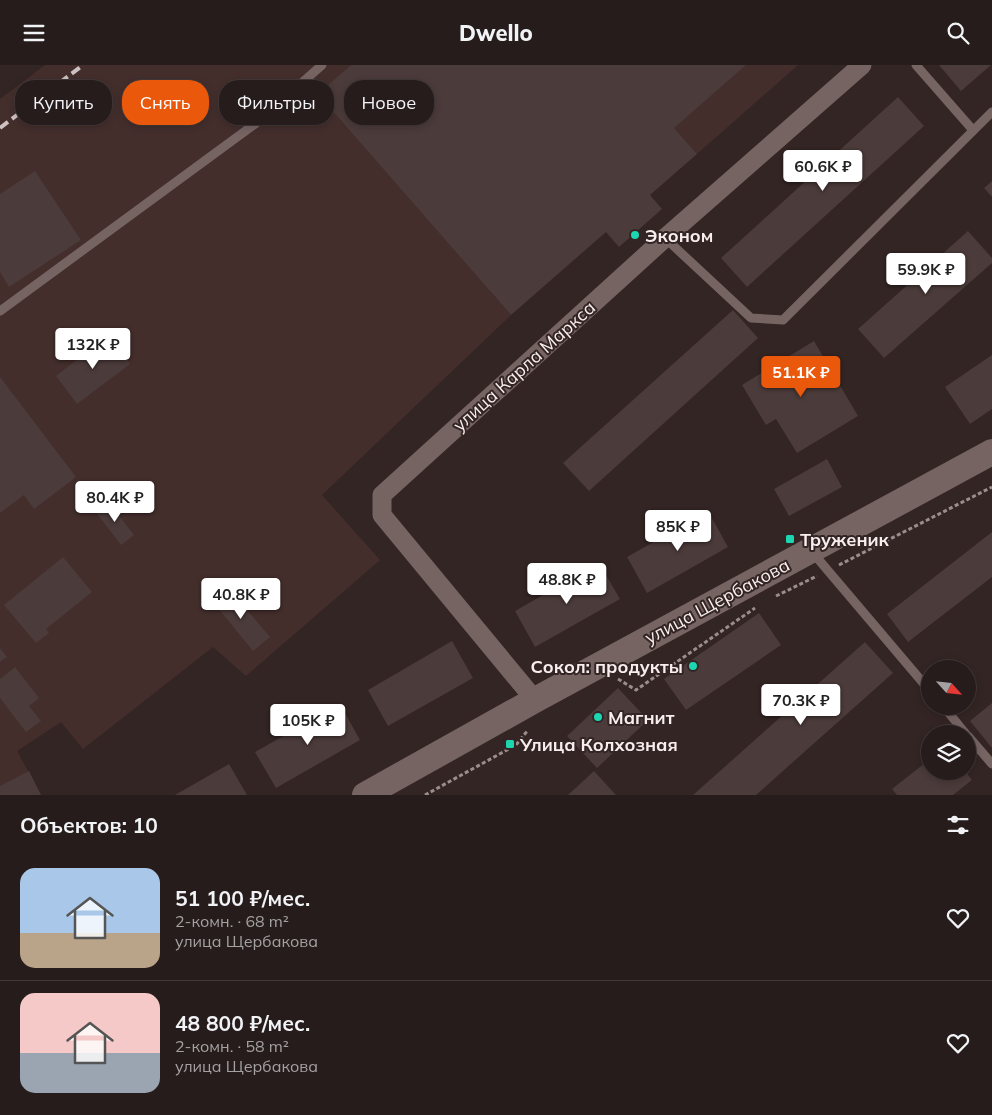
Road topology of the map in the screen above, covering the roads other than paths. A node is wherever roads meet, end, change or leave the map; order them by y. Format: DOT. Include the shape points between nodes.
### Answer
graph roads {
  1 [pos="322,65"];
  2 [pos="862,65"];
  3 [pos="916,65"];
  4 [pos="992,112"];
  5 [pos="972,129"];
  6 [pos="665,238"];
  7 [pos="0,311"];
  8 [pos="992,452"];
  9 [pos="812,551"];
  10 [pos="921,680"];
  11 [pos="535,700"];
  12 [pos="950,715"];
  13 [pos="959,725"];
  14 [pos="976,745"];
  15 [pos="992,764"];
  16 [pos="375,792"];
  1 -- 7 [label="lane" via="255,124"];
  2 -- 6 [label="street, улица Карла Маркса"];
  3 -- 5 [label="lane"];
  4 -- 5 [label="lane"];
  5 -- 6 [label="lane" via="783,320 751,318"];
  6 -- 11 [label="street, улица Карла Маркса" via="382,495 382,515"];
  8 -- 9 [label="main road, улица Щербакова"];
  9 -- 10 [label="lane"];
  9 -- 11 [label="main road, улица Щербакова"];
  11 -- 16 [label="main road, улица Щербакова"];
  12 -- 13 [label="lane"];
  14 -- 15 [label="lane"];
}
